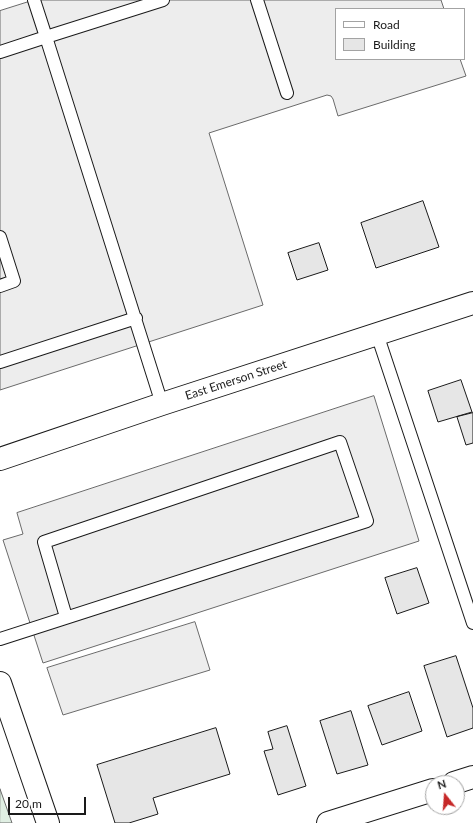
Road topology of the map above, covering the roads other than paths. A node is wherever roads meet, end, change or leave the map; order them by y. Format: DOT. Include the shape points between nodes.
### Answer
graph roads {
  1 [pos="34,0"];
  2 [pos="163,0"];
  3 [pos="257,0"];
  4 [pos="46,37"];
  5 [pos="0,52"];
  6 [pos="287,93"];
  7 [pos="0,237"];
  8 [pos="0,286"];
  9 [pos="473,303"];
  10 [pos="136,318"];
  11 [pos="377,334"];
  12 [pos="0,362"];
  13 [pos="162,404"];
  14 [pos="0,459"];
  15 [pos="66,617"];
  16 [pos="473,623"];
  17 [pos="0,638"];
  18 [pos="1,688"];
  19 [pos="425,793"];
  20 [pos="48,823"];
  21 [pos="328,823"];
  1 -- 4 [label="lane"];
  2 -- 4 [label="lane"];
  3 -- 6 [label="lane"];
  4 -- 5 [label="lane"];
  4 -- 10 [label="lane"];
  7 -- 8 [label="lane" via="14,281"];
  9 -- 11 [label="main road, East Emerson Street"];
  10 -- 12 [label="lane"];
  10 -- 13 [label="lane"];
  11 -- 13 [label="main road, East Emerson Street"];
  11 -- 16 [label="lane"];
  13 -- 14 [label="main road, East Emerson Street"];
  15 -- 15 [label="lane" via="367,521 340,442 44,542"];
  15 -- 17 [label="lane"];
  18 -- 20 [label="main road"];
  19 -- 21 [label="main road"];
}
